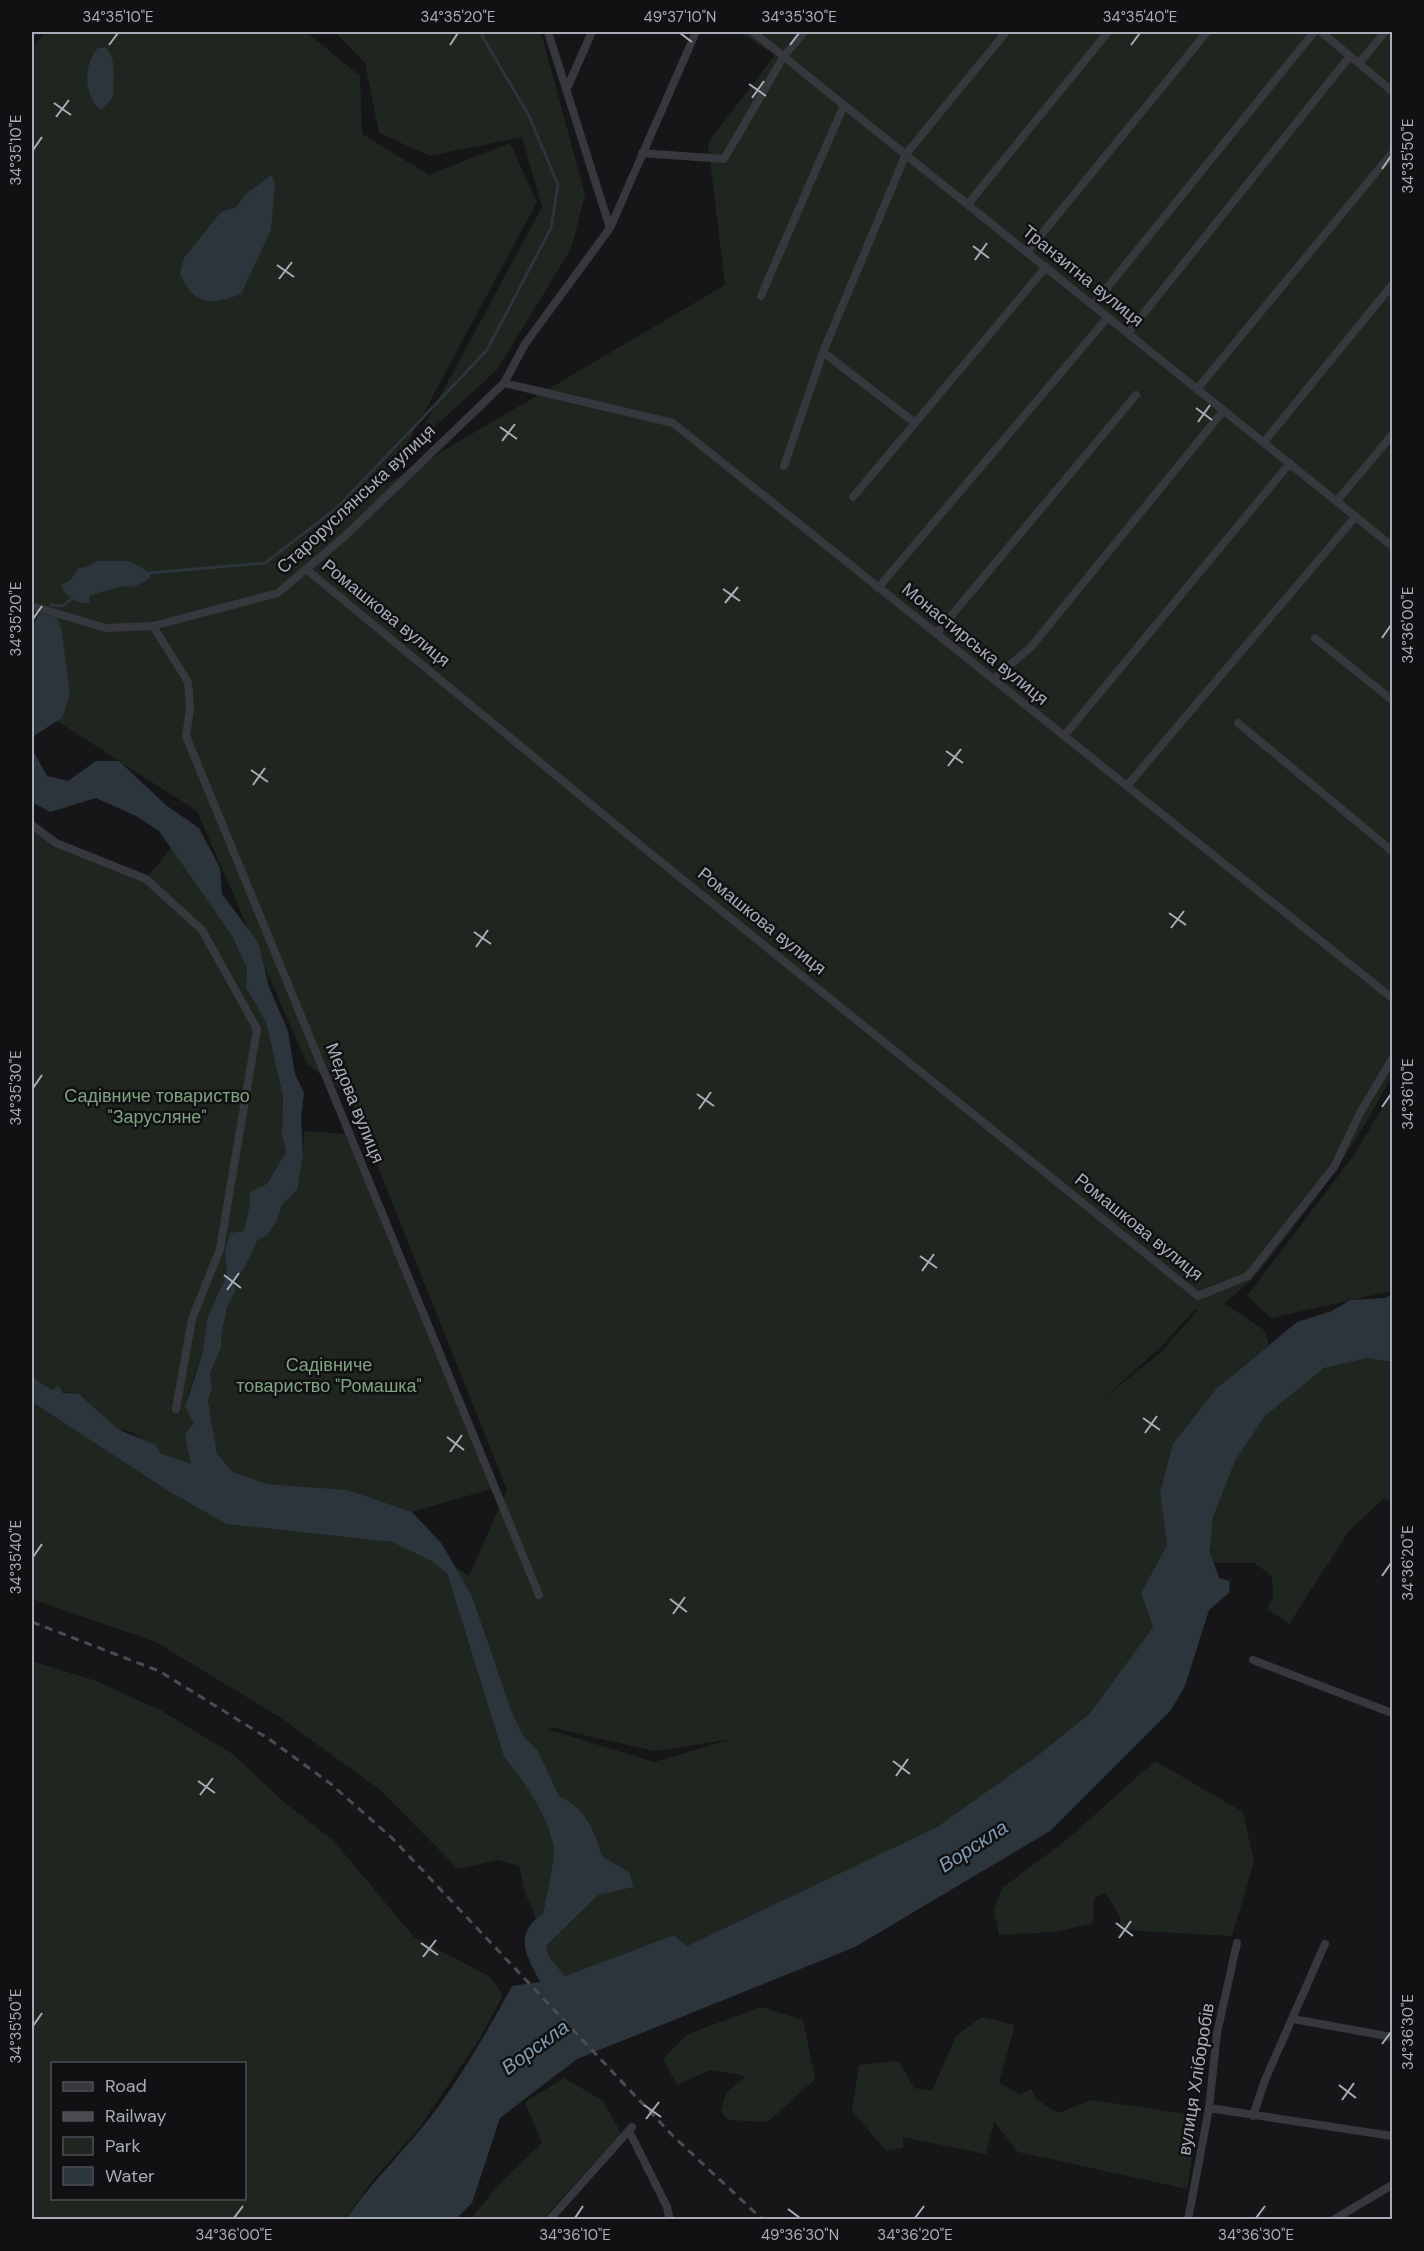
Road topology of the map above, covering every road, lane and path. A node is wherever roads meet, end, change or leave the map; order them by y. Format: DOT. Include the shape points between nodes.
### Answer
graph roads {
  1 [pos="548,32"];
  2 [pos="592,32"];
  3 [pos="696,32"];
  4 [pos="753,32"];
  5 [pos="804,32"];
  6 [pos="1006,32"];
  7 [pos="1108,32"];
  8 [pos="1207,32"];
  9 [pos="1314,32"];
  10 [pos="1320,32"];
  11 [pos="1385,32"];
  12 [pos="784,56"];
  13 [pos="1350,56"];
  14 [pos="1359,63"];
  15 [pos="567,88"];
  16 [pos="1392,91"];
  17 [pos="844,105"];
  18 [pos="642,153"];
  19 [pos="1392,153"];
  20 [pos="906,154"];
  21 [pos="968,204"];
  22 [pos="610,228"];
  23 [pos="1027,252"];
  24 [pos="1046,267"];
  25 [pos="1392,285"];
  26 [pos="761,296"];
  27 [pos="1093,305"];
  28 [pos="1108,317"];
  29 [pos="1128,333"];
  30 [pos="822,352"];
  31 [pos="504,383"];
  32 [pos="1197,389"];
  33 [pos="1136,395"];
  34 [pos="1224,410"];
  35 [pos="915,423"];
  36 [pos="1392,435"];
  37 [pos="1264,442"];
  38 [pos="1290,464"];
  39 [pos="784,466"];
  40 [pos="853,497"];
  41 [pos="1337,501"];
  42 [pos="1356,516"];
  43 [pos="1392,546"];
  44 [pos="306,569"];
  45 [pos="878,588"];
  46 [pos="32,606"];
  47 [pos="153,626"];
  48 [pos="936,634"];
  49 [pos="1315,638"];
  50 [pos="993,679"];
  51 [pos="1392,700"];
  52 [pos="1238,723"];
  53 [pos="1064,736"];
  54 [pos="1127,786"];
  55 [pos="32,825"];
  56 [pos="1392,851"];
  57 [pos="1392,998"];
  58 [pos="1392,1059"];
  59 [pos="176,1409"];
  60 [pos="539,1595"];
  61 [pos="1253,1660"];
  62 [pos="1392,1713"];
  63 [pos="1237,1943"];
  64 [pos="1325,1944"];
  65 [pos="1293,2019"];
  66 [pos="1392,2037"];
  67 [pos="1209,2108"];
  68 [pos="1253,2116"];
  69 [pos="1392,2136"];
  70 [pos="1392,2185"];
  71 [pos="549,2220"];
  72 [pos="670,2220"];
  73 [pos="1188,2220"];
  74 [pos="1333,2220"];
  1 -- 15 [label="street"];
  2 -- 15 [label="street"];
  3 -- 18 [label="street, Староруслянська вулиця"];
  4 -- 12 [label="street, Транзитна вулиця"];
  5 -- 12 [label="street"];
  6 -- 20 [label="street"];
  7 -- 21 [label="street"];
  8 -- 23 [label="street"];
  9 -- 27 [label="street"];
  10 -- 13 [label="street"];
  11 -- 14 [label="street"];
  12 -- 17 [label="street, Транзитна вулиця"];
  12 -- 18 [label="street" via="724,159"];
  13 -- 14 [label="street"];
  13 -- 29 [label="street"];
  14 -- 16 [label="street"];
  15 -- 22 [label="street"];
  17 -- 20 [label="street, Транзитна вулиця"];
  17 -- 26 [label="street"];
  18 -- 22 [label="street, Староруслянська вулиця"];
  19 -- 32 [label="street"];
  20 -- 21 [label="street, Транзитна вулиця"];
  20 -- 30 [label="street"];
  21 -- 23 [label="street, Транзитна вулиця"];
  22 -- 31 [label="street, Староруслянська вулиця" via="525,344"];
  23 -- 24 [label="street, Транзитна вулиця"];
  24 -- 27 [label="street, Транзитна вулиця"];
  24 -- 35 [label="street"];
  25 -- 37 [label="street"];
  27 -- 28 [label="street, Транзитна вулиця"];
  28 -- 29 [label="street, Транзитна вулиця"];
  28 -- 45 [label="street"];
  29 -- 32 [label="street, Транзитна вулиця"];
  30 -- 35 [label="street"];
  30 -- 39 [label="street"];
  31 -- 44 [label="street, Староруслянська вулиця"];
  31 -- 45 [label="street, Монастирська вулиця" via="673,423"];
  32 -- 34 [label="street, Транзитна вулиця"];
  33 -- 48 [label="street"];
  34 -- 37 [label="street, Транзитна вулиця"];
  34 -- 50 [label="street" via="1031,647"];
  35 -- 40 [label="street"];
  36 -- 41 [label="street"];
  37 -- 38 [label="street, Транзитна вулиця"];
  38 -- 41 [label="street, Транзитна вулиця"];
  38 -- 53 [label="street"];
  41 -- 42 [label="street, Транзитна вулиця"];
  42 -- 43 [label="street, Транзитна вулиця"];
  42 -- 54 [label="street"];
  44 -- 47 [label="street, Староруслянська вулиця" via="278,593"];
  44 -- 58 [label="street, Ромашкова вулиця" via="1198,1296 1248,1276 1334,1167"];
  45 -- 48 [label="street, Монастирська вулиця"];
  46 -- 47 [label="street, Староруслянська вулиця" via="106,628"];
  47 -- 60 [label="street, Медова вулиця" via="188,682 186,736"];
  48 -- 50 [label="street, Монастирська вулиця"];
  49 -- 51 [label="street"];
  50 -- 53 [label="street, Монастирська вулиця"];
  52 -- 56 [label="street"];
  53 -- 54 [label="street, Монастирська вулиця"];
  54 -- 57 [label="street, Монастирська вулиця"];
  55 -- 59 [label="street" via="56,843 146,879 202,930 257,1029 220,1249 192,1318"];
  61 -- 62 [label="street"];
  63 -- 67 [label="street, вулиця Хліборобів" via="1217,2033"];
  64 -- 65 [label="street"];
  65 -- 66 [label="street"];
  65 -- 68 [label="street"];
  67 -- 68 [label="street"];
  67 -- 73 [label="street, вулиця Хліборобів"];
  68 -- 69 [label="street"];
  70 -- 74 [label="street"];
  71 -- 72 [label="street" via="631,2129"];
}
